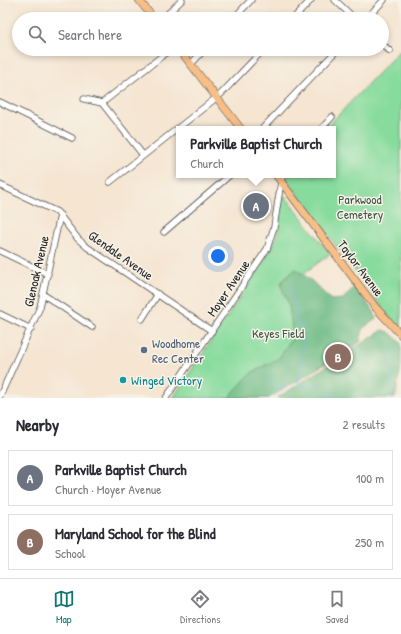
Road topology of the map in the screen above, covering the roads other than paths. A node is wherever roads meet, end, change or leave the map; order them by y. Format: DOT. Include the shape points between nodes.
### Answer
graph roads {
  1 [pos="139,0"];
  2 [pos="182,0"];
  3 [pos="251,0"];
  4 [pos="311,0"];
  5 [pos="336,0"];
  6 [pos="384,0"];
  7 [pos="148,12"];
  8 [pos="169,12"];
  9 [pos="240,12"];
  10 [pos="300,12"];
  11 [pos="349,12"];
  12 [pos="373,12"];
  13 [pos="162,56"];
  14 [pos="185,56"];
  15 [pos="198,56"];
  16 [pos="257,56"];
  17 [pos="331,56"];
  18 [pos="191,64"];
  19 [pos="217,97"];
  20 [pos="84,99"];
  21 [pos="0,102"];
  22 [pos="102,103"];
  23 [pos="332,117"];
  24 [pos="181,126"];
  25 [pos="239,126"];
  26 [pos="265,126"];
  27 [pos="324,126"];
  28 [pos="176,130"];
  29 [pos="72,138"];
  30 [pos="143,156"];
  31 [pos="227,178"];
  32 [pos="279,178"];
  33 [pos="280,178"];
  34 [pos="110,182"];
  35 [pos="0,185"];
  36 [pos="60,215"];
  37 [pos="164,232"];
  38 [pos="0,252"];
  39 [pos="48,274"];
  40 [pos="158,294"];
  41 [pos="44,295"];
  42 [pos="0,314"];
  43 [pos="142,318"];
  44 [pos="92,327"];
  45 [pos="31,329"];
  46 [pos="212,331"];
  47 [pos="401,335"];
  48 [pos="0,396"];
  49 [pos="3,398"];
  50 [pos="166,398"];
  1 -- 7 [label="main road"];
  2 -- 8 [label="street"];
  3 -- 9 [label="street"];
  4 -- 10 [label="street"];
  5 -- 11 [label="street"];
  6 -- 12 [label="street"];
  13 -- 22 [label="street"];
  14 -- 18 [label="main road"];
  15 -- 18 [label="street"];
  16 -- 19 [label="street"];
  17 -- 26 [label="street"];
  18 -- 19 [label="main road"];
  19 -- 24 [label="street"];
  19 -- 25 [label="main road"];
  20 -- 22 [label="street"];
  21 -- 29 [label="street"];
  22 -- 30 [label="street"];
  23 -- 27 [label="street"];
  28 -- 30 [label="street"];
  30 -- 34 [label="street"];
  31 -- 37 [label="street"];
  32 -- 46 [label="street, Moyer Avenue" via="274,227 269,244"];
  33 -- 47 [label="main road, Taylor Avenue" via="373,304"];
  35 -- 36 [label="street, Glendale Avenue"];
  36 -- 39 [label="street, Glenoak Avenue"];
  36 -- 40 [label="street, Glendale Avenue" via="84,244"];
  38 -- 39 [label="street"];
  39 -- 41 [label="street, Glenoak Avenue"];
  40 -- 43 [label="street"];
  40 -- 46 [label="street, Glendale Avenue"];
  41 -- 44 [label="street"];
  41 -- 45 [label="street, Glenoak Avenue"];
  42 -- 45 [label="street"];
  45 -- 48 [label="street, Glenoak Avenue"];
  46 -- 50 [label="street, Moyer Avenue"];
  48 -- 49 [label="street"];
}
